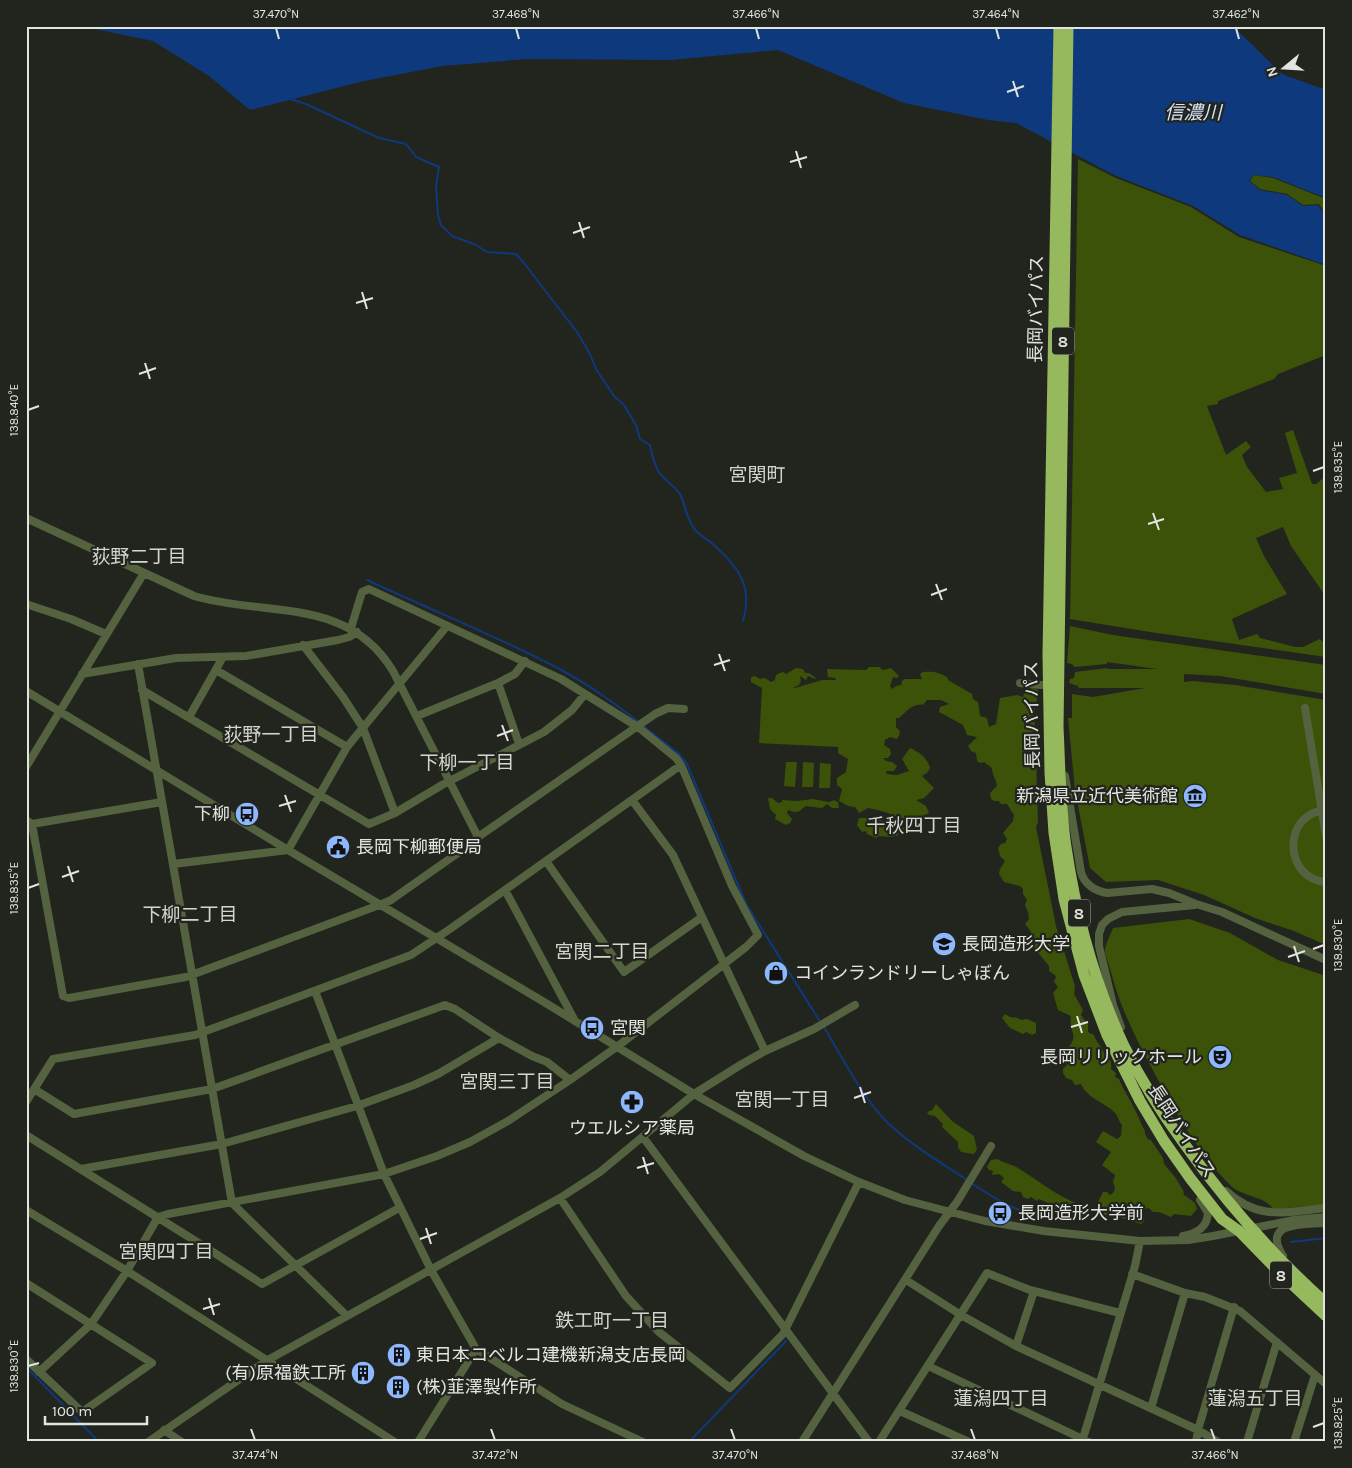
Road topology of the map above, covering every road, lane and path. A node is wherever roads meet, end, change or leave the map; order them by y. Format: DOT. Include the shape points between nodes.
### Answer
graph roads {
  1 [pos="1059,26"];
  2 [pos="1068,26"];
  3 [pos="26,518"];
  4 [pos="144,572"];
  5 [pos="26,604"];
  6 [pos="447,626"];
  7 [pos="354,630"];
  8 [pos="106,634"];
  9 [pos="303,645"];
  10 [pos="1053,655"];
  11 [pos="223,657"];
  12 [pos="525,661"];
  13 [pos="138,664"];
  14 [pos="216,670"];
  15 [pos="82,674"];
  16 [pos="400,683"];
  17 [pos="1020,683"];
  18 [pos="498,684"];
  19 [pos="1041,685"];
  20 [pos="142,690"];
  21 [pos="26,691"];
  22 [pos="586,694"];
  23 [pos="684,708"];
  24 [pos="1305,708"];
  25 [pos="59,712"];
  26 [pos="416,716"];
  27 [pos="189,717"];
  28 [pos="638,727"];
  29 [pos="363,728"];
  30 [pos="520,744"];
  31 [pos="1059,744"];
  32 [pos="347,747"];
  33 [pos="681,765"];
  34 [pos="26,767"];
  35 [pos="156,768"];
  36 [pos="450,781"];
  37 [pos="320,794"];
  38 [pos="632,800"];
  39 [pos="162,802"];
  40 [pos="1324,810"];
  41 [pos="395,813"];
  42 [pos="29,822"];
  43 [pos="1326,836"];
  44 [pos="478,837"];
  45 [pos="288,850"];
  46 [pos="546,861"];
  47 [pos="173,864"];
  48 [pos="1326,882"];
  49 [pos="505,890"];
  50 [pos="382,904"];
  51 [pos="1196,904"];
  52 [pos="702,917"];
  53 [pos="437,938"];
  54 [pos="1326,960"];
  55 [pos="724,964"];
  56 [pos="192,975"];
  57 [pos="315,991"];
  58 [pos="855,1005"];
  59 [pos="576,1022"];
  60 [pos="201,1033"];
  61 [pos="500,1038"];
  62 [pos="335,1045"];
  63 [pos="618,1046"];
  64 [pos="765,1051"];
  65 [pos="1138,1072"];
  66 [pos="570,1080"];
  67 [pos="34,1089"];
  68 [pos="212,1089"];
  69 [pos="694,1094"];
  70 [pos="26,1102"];
  71 [pos="357,1106"];
  72 [pos="26,1135"];
  73 [pos="643,1137"];
  74 [pos="1164,1141"];
  75 [pos="222,1144"];
  76 [pos="991,1146"];
  77 [pos="1199,1166"];
  78 [pos="81,1169"];
  79 [pos="384,1174"];
  80 [pos="859,1182"];
  81 [pos="560,1198"];
  82 [pos="232,1203"];
  83 [pos="399,1208"];
  84 [pos="1326,1208"];
  85 [pos="26,1210"];
  86 [pos="949,1212"];
  87 [pos="158,1217"];
  88 [pos="1326,1217"];
  89 [pos="1326,1222"];
  90 [pos="1017,1226"];
  91 [pos="1245,1230"];
  92 [pos="1140,1241"];
  93 [pos="296,1265"];
  94 [pos="431,1270"];
  95 [pos="127,1271"];
  96 [pos="1132,1274"];
  97 [pos="906,1280"];
  98 [pos="26,1283"];
  99 [pos="1306,1285"];
  100 [pos="1034,1291"];
  101 [pos="1185,1293"];
  102 [pos="1326,1303"];
  103 [pos="1234,1307"];
  104 [pos="1120,1313"];
  105 [pos="961,1315"];
  106 [pos="347,1316"];
  107 [pos="1326,1316"];
  108 [pos="91,1324"];
  109 [pos="786,1329"];
  110 [pos="1277,1342"];
  111 [pos="1016,1346"];
  112 [pos="476,1350"];
  113 [pos="26,1359"];
  114 [pos="266,1361"];
  115 [pos="928,1366"];
  116 [pos="39,1372"];
  117 [pos="1315,1375"];
  118 [pos="1100,1383"];
  119 [pos="1326,1384"];
  120 [pos="833,1394"];
  121 [pos="1151,1408"];
  122 [pos="900,1411"];
  123 [pos="164,1430"];
  124 [pos="1198,1430"];
  125 [pos="1085,1441"];
  126 [pos="148,1442"];
  127 [pos="182,1442"];
  128 [pos="395,1442"];
  129 [pos="418,1442"];
  130 [pos="643,1442"];
  131 [pos="802,1442"];
  132 [pos="869,1442"];
  133 [pos="879,1442"];
  134 [pos="969,1442"];
  135 [pos="1196,1442"];
  136 [pos="1218,1442"];
  137 [pos="1247,1442"];
  138 [pos="1294,1442"];
  1 -- 10 [label="highway, 長岡バイパス / 8"];
  2 -- 10 [label="highway, 長岡バイパス / 8"];
  3 -- 4 [label="street"];
  4 -- 7 [label="street" via="214,602 327,618"];
  4 -- 8 [label="street"];
  5 -- 8 [label="street"];
  6 -- 7 [label="street" via="369,588 362,592"];
  6 -- 12 [label="street"];
  6 -- 16 [label="street"];
  7 -- 9 [label="street" via="349,637"];
  7 -- 16 [label="street" via="382,653"];
  8 -- 15 [label="street"];
  9 -- 11 [label="street"];
  9 -- 29 [label="street"];
  10 -- 31 [label="highway, 長岡バイパス / 8"];
  10 -- 74 [label="highway, 長岡バイパス / 8" via="1049,741 1054,833 1064,899 1086,982 1107,1035"];
  11 -- 13 [label="street" via="176,658"];
  11 -- 14 [label="street"];
  12 -- 18 [label="street" via="515,674"];
  12 -- 22 [label="street"];
  13 -- 15 [label="street"];
  13 -- 20 [label="street"];
  14 -- 27 [label="street"];
  14 -- 32 [label="street"];
  15 -- 25 [label="street"];
  16 -- 26 [label="street"];
  16 -- 29 [label="street"];
  17 -- 19 [label="street"];
  18 -- 26 [label="street"];
  18 -- 30 [label="street"];
  20 -- 27 [label="street"];
  20 -- 35 [label="street"];
  21 -- 25 [label="street"];
  22 -- 28 [label="street"];
  22 -- 30 [label="street" via="553,726"];
  23 -- 28 [label="street" via="663,710"];
  24 -- 40 [label="street"];
  25 -- 34 [label="street"];
  25 -- 35 [label="street"];
  26 -- 36 [label="street"];
  27 -- 37 [label="street"];
  28 -- 33 [label="street"];
  28 -- 44 [label="street"];
  29 -- 32 [label="street"];
  29 -- 41 [label="street"];
  30 -- 36 [label="street"];
  31 -- 51 [label="street" via="1083,880 1101,892 1152,889"];
  31 -- 65 [label="highway, 長岡バイパス / 8" via="1066,846 1077,907 1102,993"];
  32 -- 37 [label="street"];
  33 -- 38 [label="street"];
  33 -- 55 [label="street" via="732,886 758,935"];
  35 -- 39 [label="street"];
  35 -- 45 [label="street"];
  36 -- 41 [label="street"];
  36 -- 44 [label="street"];
  37 -- 41 [label="street" via="369,824"];
  37 -- 45 [label="street"];
  38 -- 46 [label="street"];
  38 -- 52 [label="street" via="673,855"];
  39 -- 42 [label="street"];
  39 -- 47 [label="street"];
  40 -- 43 [label="street"];
  40 -- 48 [label="street" via="1299,824 1293,850 1306,874"];
  42 -- 56 [label="street" via="63,996 69,998"];
  44 -- 50 [label="street"];
  45 -- 47 [label="street"];
  45 -- 50 [label="street"];
  46 -- 49 [label="street"];
  46 -- 52 [label="street" via="624,972"];
  47 -- 56 [label="street"];
  49 -- 53 [label="street"];
  49 -- 59 [label="street"];
  50 -- 53 [label="street"];
  50 -- 56 [label="street"];
  51 -- 54 [label="street" via="1232,916"];
  51 -- 65 [label="street" via="1122,912 1102,925 1098,946 1113,1005"];
  52 -- 55 [label="street"];
  53 -- 57 [label="street" via="411,955"];
  53 -- 59 [label="street"];
  55 -- 63 [label="street"];
  55 -- 64 [label="street"];
  56 -- 60 [label="street"];
  57 -- 60 [label="street"];
  57 -- 62 [label="street"];
  58 -- 64 [label="street" via="814,1029"];
  59 -- 63 [label="street"];
  60 -- 67 [label="street" via="53,1059"];
  60 -- 68 [label="street"];
  61 -- 62 [label="street" via="455,1008 445,1005"];
  61 -- 66 [label="street" via="548,1062"];
  61 -- 71 [label="street" via="438,1074"];
  62 -- 68 [label="street"];
  62 -- 71 [label="street"];
  63 -- 66 [label="street"];
  63 -- 69 [label="street"];
  64 -- 69 [label="street"];
  65 -- 77 [label="highway, 長岡バイパス / 8"];
  66 -- 79 [label="street" via="470,1142"];
  67 -- 68 [label="street" via="74,1114"];
  67 -- 70 [label="street"];
  68 -- 75 [label="street"];
  69 -- 73 [label="street"];
  69 -- 80 [label="street" via="804,1156"];
  71 -- 75 [label="street"];
  71 -- 79 [label="street"];
  72 -- 78 [label="street"];
  73 -- 81 [label="street" via="600,1172"];
  73 -- 109 [label="street"];
  74 -- 90 [label="street" via="1170,1158 1206,1207 1206,1223 1198,1232 1165,1238"];
  74 -- 91 [label="highway, 長岡バイパス / 8" via="1222,1219"];
  75 -- 78 [label="street"];
  75 -- 82 [label="street"];
  76 -- 86 [label="street"];
  77 -- 84 [label="street" via="1238,1202 1252,1209 1270,1213"];
  77 -- 91 [label="highway, 長岡バイパス / 8"];
  78 -- 87 [label="street"];
  79 -- 82 [label="street"];
  79 -- 83 [label="street"];
  80 -- 86 [label="street" via="905,1200"];
  80 -- 109 [label="street"];
  81 -- 94 [label="street"];
  81 -- 109 [label="street" via="626,1296 659,1332 730,1388"];
  82 -- 87 [label="street"];
  82 -- 93 [label="street"];
  83 -- 93 [label="street"];
  83 -- 94 [label="street"];
  85 -- 95 [label="street"];
  86 -- 90 [label="street"];
  86 -- 97 [label="street"];
  87 -- 93 [label="street" via="262,1284"];
  87 -- 95 [label="street"];
  88 -- 91 [label="street"];
  89 -- 99 [label="street" via="1289,1227 1278,1232 1276,1238 1282,1256"];
  90 -- 92 [label="street"];
  91 -- 92 [label="street" via="1188,1240"];
  91 -- 99 [label="highway, 長岡バイパス / 8"];
  91 -- 107 [label="highway, 長岡バイパス / 8" via="1281,1274"];
  92 -- 96 [label="street"];
  93 -- 106 [label="street"];
  94 -- 106 [label="street"];
  94 -- 112 [label="street"];
  95 -- 108 [label="street"];
  95 -- 114 [label="street"];
  96 -- 101 [label="street"];
  96 -- 104 [label="street"];
  97 -- 105 [label="street"];
  97 -- 120 [label="street"];
  98 -- 108 [label="street"];
  99 -- 102 [label="highway, 長岡バイパス / 8"];
  100 -- 104 [label="street"];
  100 -- 105 [label="street" via="987,1273"];
  100 -- 111 [label="street"];
  101 -- 103 [label="street"];
  101 -- 121 [label="street"];
  103 -- 110 [label="street"];
  103 -- 124 [label="street"];
  104 -- 118 [label="street"];
  105 -- 111 [label="street"];
  105 -- 115 [label="street"];
  106 -- 114 [label="street"];
  108 -- 116 [label="street"];
  108 -- 116 [label="street" via="152,1363 82,1412"];
  109 -- 120 [label="street"];
  110 -- 117 [label="street"];
  110 -- 137 [label="street"];
  111 -- 118 [label="street"];
  112 -- 129 [label="street"];
  112 -- 130 [label="street" via="562,1404"];
  113 -- 116 [label="street"];
  114 -- 123 [label="street"];
  114 -- 128 [label="street"];
  115 -- 122 [label="street"];
  115 -- 125 [label="street"];
  117 -- 119 [label="street"];
  117 -- 138 [label="street"];
  118 -- 121 [label="street"];
  118 -- 125 [label="street"];
  120 -- 131 [label="street"];
  120 -- 132 [label="street"];
  121 -- 124 [label="street"];
  122 -- 133 [label="street"];
  122 -- 134 [label="street"];
  123 -- 126 [label="street"];
  123 -- 127 [label="street"];
  124 -- 135 [label="street"];
  124 -- 136 [label="street"];
}
